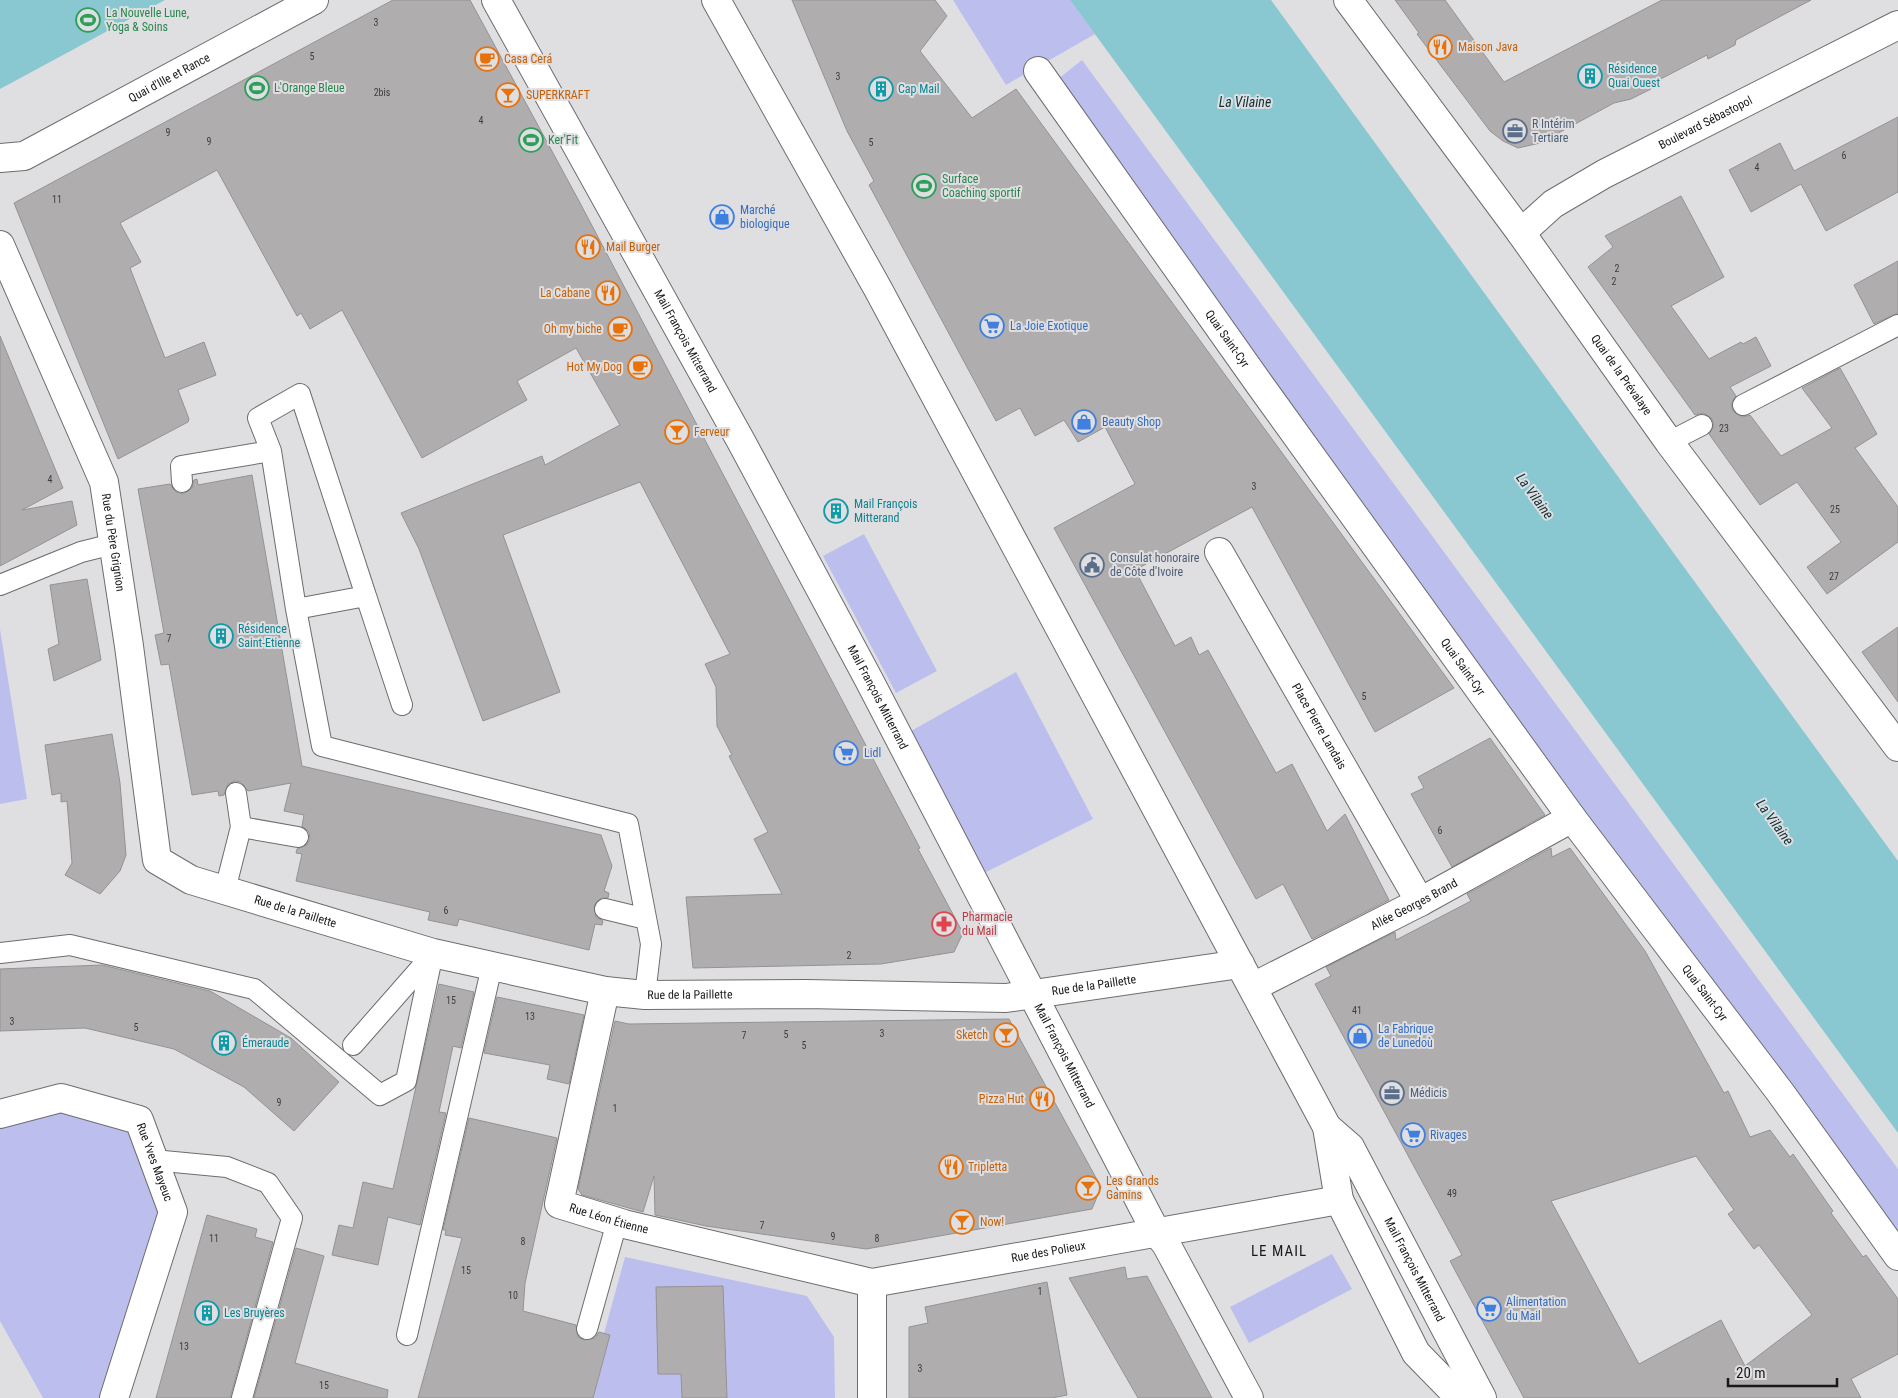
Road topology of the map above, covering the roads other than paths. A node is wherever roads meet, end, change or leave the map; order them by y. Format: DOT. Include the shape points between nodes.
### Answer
graph roads {
  1 [pos="314,0"];
  2 [pos="496,0"];
  3 [pos="716,0"];
  4 [pos="1348,0"];
  5 [pos="1898,25"];
  6 [pos="1038,71"];
  7 [pos="12,157"];
  8 [pos="1521,233"];
  9 [pos="0,244"];
  10 [pos="1898,325"];
  11 [pos="1743,405"];
  12 [pos="1702,425"];
  13 [pos="1669,442"];
  14 [pos="271,451"];
  15 [pos="182,482"];
  16 [pos="113,544"];
  17 [pos="1219,552"];
  18 [pos="0,585"];
  19 [pos="366,596"];
  20 [pos="296,609"];
  21 [pos="402,704"];
  22 [pos="1898,747"];
  23 [pos="236,793"];
  24 [pos="1572,818"];
  25 [pos="241,827"];
  26 [pos="298,837"];
  27 [pos="157,860"];
  28 [pos="225,890"];
  29 [pos="1420,902"];
  30 [pos="605,909"];
  31 [pos="646,919"];
  32 [pos="0,953"];
  33 [pos="433,953"];
  34 [pos="492,966"];
  35 [pos="1247,975"];
  36 [pos="605,991"];
  37 [pos="645,995"];
  38 [pos="1034,996"];
  39 [pos="353,1045"];
  40 [pos="0,1114"];
  41 [pos="1327,1127"];
  42 [pos="153,1160"];
  43 [pos="1339,1200"];
  44 [pos="617,1222"];
  45 [pos="1156,1232"];
  46 [pos="1898,1256"];
  47 [pos="872,1283"];
  48 [pos="587,1329"];
  49 [pos="407,1336"];
  50 [pos="114,1398"];
  51 [pos="242,1398"];
  52 [pos="872,1398"];
  53 [pos="1250,1398"];
  54 [pos="1460,1398"];
  55 [pos="1482,1398"];
  1 -- 7 [label="street, Quai d'Ille et Rance"];
  2 -- 38 [label="street, Mail François Mitterrand" via="742,443"];
  3 -- 35 [label="street" via="878,288"];
  4 -- 8 [label="street, Quai de la Prévalaye"];
  5 -- 8 [label="street, Boulevard Sébastopol" via="1604,174 1553,204"];
  6 -- 24 [label="street, Quai Saint-Cyr"];
  8 -- 13 [label="street, Quai de la Prévalaye"];
  9 -- 16 [label="street, Rue du Père Grignion" via="99,466"];
  10 -- 11 [label="lane"];
  12 -- 13 [label="lane"];
  13 -- 22 [label="street, Quai de la Prévalaye"];
  14 -- 15 [label="lane" via="181,466"];
  14 -- 19 [label="lane" via="258,418 300,394"];
  14 -- 20 [label="lane"];
  16 -- 18 [label="lane" via="81,552"];
  16 -- 27 [label="street, Rue du Père Grignion"];
  17 -- 29 [label="street, Place Pierre Landais"];
  19 -- 20 [label="lane"];
  19 -- 21 [label="lane"];
  20 -- 31 [label="lane" via="322,746 628,824"];
  23 -- 25 [label="lane"];
  24 -- 29 [label="street, Allée Georges Brand"];
  24 -- 46 [label="street, Quai Saint-Cyr"];
  25 -- 26 [label="lane"];
  25 -- 28 [label="lane"];
  27 -- 28 [label="street, Rue de la Paillette" via="191,880"];
  28 -- 33 [label="street, Rue de la Paillette"];
  29 -- 35 [label="street, Allée Georges Brand"];
  30 -- 31 [label="lane"];
  31 -- 37 [label="lane" via="651,944"];
  32 -- 33 [label="lane" via="70,945 254,989 380,1095 406,1081"];
  33 -- 34 [label="street, Rue de la Paillette"];
  33 -- 39 [label="lane"];
  34 -- 36 [label="street, Rue de la Paillette"];
  34 -- 49 [label="lane"];
  35 -- 38 [label="street, Rue de la Paillette"];
  35 -- 41 [label="street"];
  36 -- 37 [label="street, Rue de la Paillette"];
  36 -- 44 [label="street, Rue Léon Étienne" via="559,1204"];
  37 -- 38 [label="street, Rue de la Paillette"];
  38 -- 45 [label="street, Mail François Mitterrand"];
  40 -- 42 [label="street, Rue Yves Mayeuc" via="61,1098 139,1120"];
  41 -- 43 [label="street"];
  41 -- 55 [label="street, Mail François Mitterrand" via="1350,1147"];
  42 -- 50 [label="street, Rue Yves Mayeuc" via="173,1212"];
  42 -- 51 [label="lane" via="227,1167 268,1183 292,1218"];
  43 -- 45 [label="street, Rue des Polieux"];
  43 -- 54 [label="street" via="1416,1352"];
  44 -- 47 [label="street, Rue Léon Étienne"];
  44 -- 48 [label="lane"];
  45 -- 47 [label="street, Rue des Polieux"];
  45 -- 53 [label="street, Mail François Mitterrand" via="1166,1244"];
  47 -- 52 [label="street"];
}
